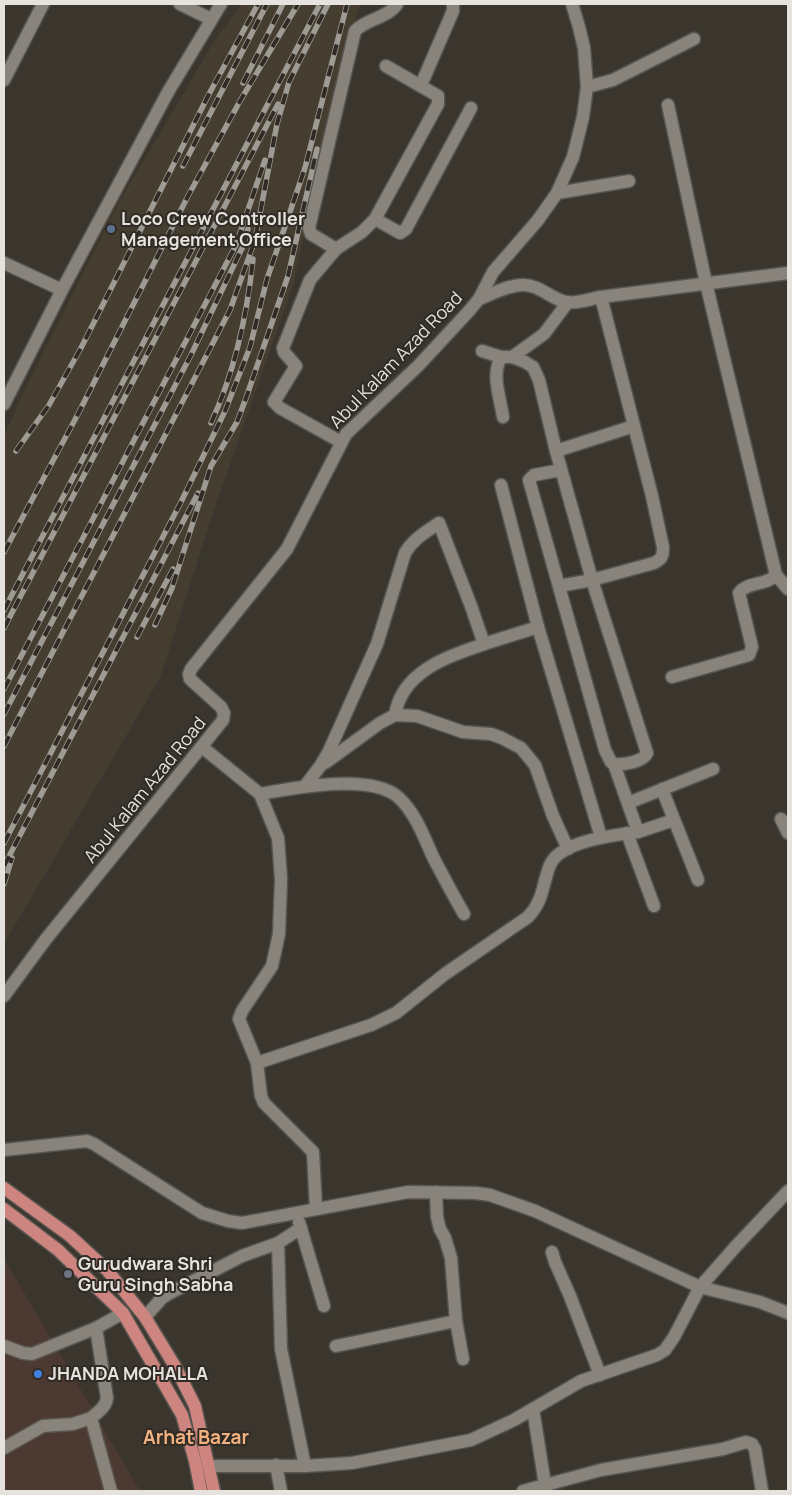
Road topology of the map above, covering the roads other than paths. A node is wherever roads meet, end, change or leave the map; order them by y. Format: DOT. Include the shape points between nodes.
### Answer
graph roads {
  1 [pos="43,4"];
  2 [pos="180,4"];
  3 [pos="221,4"];
  4 [pos="397,4"];
  5 [pos="453,4"];
  6 [pos="572,4"];
  7 [pos="211,19"];
  8 [pos="694,39"];
  9 [pos="386,66"];
  10 [pos="4,80"];
  11 [pos="421,85"];
  12 [pos="587,87"];
  13 [pos="668,104"];
  14 [pos="471,108"];
  15 [pos="629,181"];
  16 [pos="557,193"];
  17 [pos="375,219"];
  18 [pos="336,249"];
  19 [pos="4,263"];
  20 [pos="788,273"];
  21 [pos="706,283"];
  22 [pos="62,290"];
  23 [pos="601,297"];
  24 [pos="478,299"];
  25 [pos="568,302"];
  26 [pos="482,350"];
  27 [pos="507,357"];
  28 [pos="4,404"];
  29 [pos="503,417"];
  30 [pos="634,426"];
  31 [pos="341,442"];
  32 [pos="556,451"];
  33 [pos="561,470"];
  34 [pos="501,486"];
  35 [pos="776,575"];
  36 [pos="592,580"];
  37 [pos="559,586"];
  38 [pos="788,589"];
  39 [pos="538,627"];
  40 [pos="484,644"];
  41 [pos="672,677"];
  42 [pos="395,715"];
  43 [pos="202,747"];
  44 [pos="614,764"];
  45 [pos="321,765"];
  46 [pos="713,769"];
  47 [pos="305,786"];
  48 [pos="662,789"];
  49 [pos="260,794"];
  50 [pos="628,803"];
  51 [pos="780,819"];
  52 [pos="674,820"];
  53 [pos="632,832"];
  54 [pos="788,833"];
  55 [pos="600,837"];
  56 [pos="568,849"];
  57 [pos="698,880"];
  58 [pos="654,906"];
  59 [pos="464,914"];
  60 [pos="4,996"];
  61 [pos="257,1063"];
  62 [pos="4,1150"];
  63 [pos="4,1188"];
  64 [pos="788,1191"];
  65 [pos="436,1192"];
  66 [pos="4,1209"];
  67 [pos="316,1209"];
  68 [pos="296,1213"];
  69 [pos="301,1228"];
  70 [pos="278,1243"];
  71 [pos="552,1252"];
  72 [pos="700,1287"];
  73 [pos="324,1306"];
  74 [pos="123,1312"];
  75 [pos="788,1313"];
  76 [pos="145,1317"];
  77 [pos="456,1321"];
  78 [pos="96,1328"];
  79 [pos="4,1346"];
  80 [pos="336,1346"];
  81 [pos="463,1359"];
  82 [pos="600,1375"];
  83 [pos="533,1409"];
  84 [pos="91,1418"];
  85 [pos="4,1448"];
  86 [pos="276,1465"];
  87 [pos="209,1466"];
  88 [pos="305,1466"];
  89 [pos="546,1488"];
  90 [pos="111,1491"];
  91 [pos="201,1491"];
  92 [pos="214,1491"];
  93 [pos="282,1491"];
  94 [pos="523,1491"];
  95 [pos="762,1491"];
  1 -- 10 [label="street"];
  2 -- 7 [label="street"];
  3 -- 7 [label="street"];
  4 -- 18 [label="street" via="383,16 355,31 309,228 312,234"];
  5 -- 11 [label="street"];
  6 -- 12 [label="street, Abul Kalam Azad Road" via="584,48"];
  7 -- 22 [label="street" via="168,92"];
  8 -- 12 [label="street" via="613,80"];
  9 -- 11 [label="street"];
  11 -- 17 [label="street" via="438,96 438,104"];
  12 -- 16 [label="street, Abul Kalam Azad Road" via="573,157"];
  13 -- 21 [label="street"];
  14 -- 17 [label="street" via="406,229 400,234"];
  15 -- 16 [label="street"];
  16 -- 24 [label="street, Abul Kalam Azad Road" via="493,272"];
  17 -- 18 [label="street"];
  18 -- 31 [label="street" via="305,290 283,348 296,366 274,402"];
  19 -- 22 [label="street"];
  20 -- 21 [label="street"];
  21 -- 23 [label="street"];
  21 -- 35 [label="street"];
  22 -- 28 [label="street"];
  23 -- 25 [label="street"];
  23 -- 30 [label="street"];
  24 -- 25 [label="street" via="516,285 526,285"];
  24 -- 31 [label="street, Abul Kalam Azad Road" via="433,352 352,427"];
  25 -- 27 [label="street" via="544,334"];
  26 -- 27 [label="street"];
  27 -- 29 [label="street" via="497,366 495,374"];
  27 -- 32 [label="street" via="533,367"];
  30 -- 32 [label="street"];
  30 -- 36 [label="street" via="663,556 654,563"];
  31 -- 43 [label="street, Abul Kalam Azad Road" via="287,549 191,669 190,679 224,713 220,725"];
  32 -- 33 [label="street"];
  33 -- 36 [label="street"];
  33 -- 37 [label="street" via="529,480"];
  34 -- 39 [label="street"];
  35 -- 38 [label="street"];
  35 -- 41 [label="street" via="767,581 746,586 739,593 752,647 750,656"];
  36 -- 37 [label="street"];
  36 -- 44 [label="street" via="647,753 646,757"];
  37 -- 44 [label="street" via="596,720 608,757"];
  39 -- 40 [label="street"];
  39 -- 55 [label="street"];
  40 -- 42 [label="street" via="446,657 425,670 403,691"];
  40 -- 45 [label="street" via="439,523 409,545 405,553 372,657"];
  42 -- 45 [label="street"];
  42 -- 56 [label="street" via="417,716 463,732 491,734 514,742 535,765"];
  43 -- 49 [label="street"];
  43 -- 60 [label="street, Abul Kalam Azad Road" via="46,939"];
  44 -- 50 [label="street"];
  45 -- 47 [label="street"];
  46 -- 48 [label="street"];
  47 -- 49 [label="street"];
  47 -- 59 [label="street" via="372,785 396,795 417,823"];
  48 -- 50 [label="street"];
  48 -- 52 [label="street"];
  49 -- 61 [label="street" via="277,831 281,879 279,934 272,966 240,1019"];
  50 -- 53 [label="street"];
  51 -- 54 [label="street"];
  52 -- 53 [label="street"];
  52 -- 57 [label="street"];
  53 -- 55 [label="street"];
  53 -- 58 [label="street"];
  55 -- 56 [label="street"];
  56 -- 61 [label="street" via="552,861 537,908 528,917 445,974 396,1013 371,1025"];
  61 -- 67 [label="street" via="264,1103 313,1152"];
  62 -- 68 [label="street" via="87,1141 202,1213 242,1223"];
  63 -- 76 [label="main road" via="70,1236 107,1270"];
  64 -- 72 [label="street"];
  65 -- 67 [label="street" via="408,1192"];
  65 -- 72 [label="street" via="490,1195 535,1210"];
  65 -- 77 [label="street" via="437,1217 451,1258"];
  66 -- 74 [label="main road" via="58,1250"];
  67 -- 68 [label="street"];
  68 -- 69 [label="street"];
  69 -- 70 [label="street"];
  69 -- 73 [label="street"];
  70 -- 76 [label="street" via="242,1256 170,1293"];
  70 -- 88 [label="street" via="281,1349"];
  71 -- 82 [label="street"];
  72 -- 75 [label="street" via="760,1302"];
  72 -- 82 [label="street" via="665,1350"];
  74 -- 78 [label="street"];
  74 -- 91 [label="main road" via="182,1415"];
  76 -- 87 [label="main road" via="195,1406"];
  77 -- 80 [label="street"];
  77 -- 81 [label="street"];
  78 -- 79 [label="street" via="32,1354"];
  78 -- 84 [label="street" via="107,1398"];
  82 -- 83 [label="street" via="581,1381"];
  83 -- 88 [label="street" via="471,1440 352,1463"];
  83 -- 89 [label="street"];
  84 -- 85 [label="street" via="73,1424 43,1426"];
  84 -- 90 [label="street"];
  86 -- 87 [label="street"];
  86 -- 88 [label="street"];
  86 -- 93 [label="street"];
  87 -- 92 [label="main road"];
  89 -- 94 [label="street"];
  89 -- 95 [label="street" via="600,1470 723,1449 746,1442 755,1448"];
}
